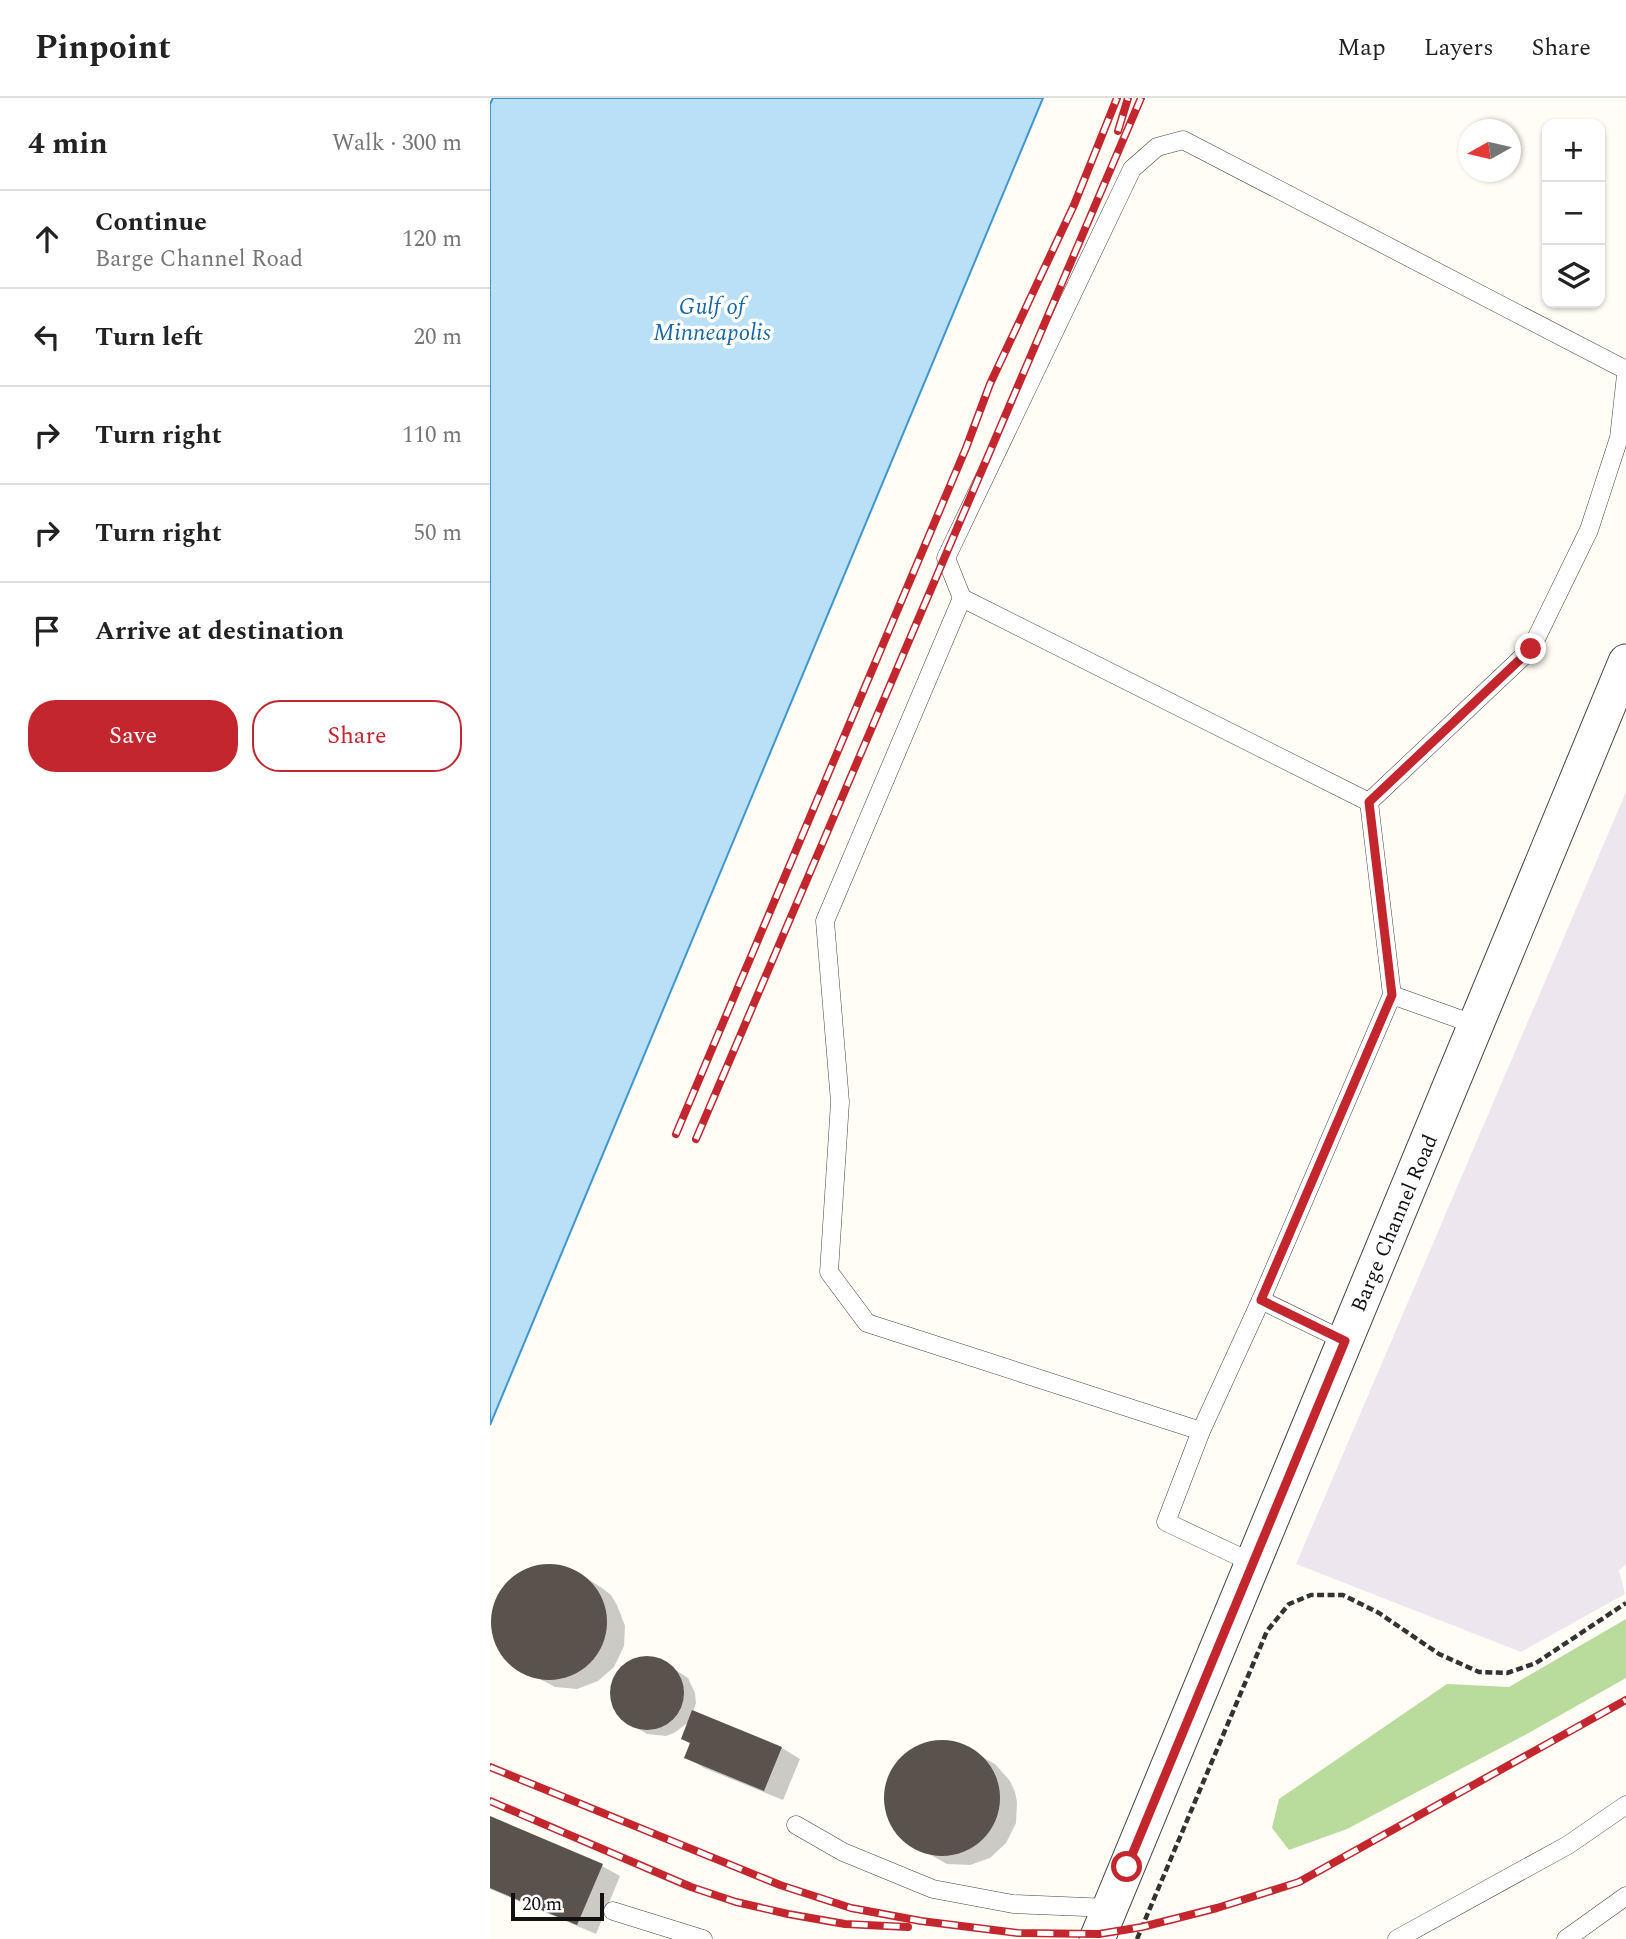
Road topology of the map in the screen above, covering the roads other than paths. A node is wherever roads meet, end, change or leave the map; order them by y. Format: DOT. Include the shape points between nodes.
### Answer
graph roads {
  1 [pos="1626,373"];
  2 [pos="962,598"];
  3 [pos="1626,662"];
  4 [pos="1369,802"];
  5 [pos="1392,995"];
  6 [pos="1476,1025"];
  7 [pos="1261,1300"];
  8 [pos="1345,1341"];
  9 [pos="1201,1431"];
  10 [pos="1253,1563"];
  11 [pos="1626,1805"];
  12 [pos="796,1825"];
  13 [pos="1626,1896"];
  14 [pos="613,1910"];
  15 [pos="1103,1923"];
  16 [pos="703,1939"];
  17 [pos="1397,1939"];
  18 [pos="1566,1939"];
  1 -- 2 [label="lane" via="1183,140 1157,147 1132,169 946,558"];
  1 -- 4 [label="lane" via="1619,438 1589,530 1531,649"];
  2 -- 4 [label="lane"];
  2 -- 9 [label="lane" via="825,921 840,1102 829,1272 867,1323"];
  3 -- 6 [label="street, Barge Channel Road"];
  4 -- 5 [label="lane"];
  5 -- 6 [label="lane"];
  5 -- 7 [label="lane"];
  6 -- 8 [label="street, Barge Channel Road"];
  7 -- 8 [label="lane"];
  7 -- 9 [label="lane"];
  8 -- 10 [label="street, Barge Channel Road"];
  9 -- 10 [label="lane" via="1166,1522"];
  10 -- 15 [label="street, Barge Channel Road"];
  11 -- 17 [label="lane" via="1568,1845"];
  12 -- 15 [label="lane" via="842,1852 933,1889"];
  13 -- 18 [label="lane"];
  14 -- 16 [label="lane"];
}
